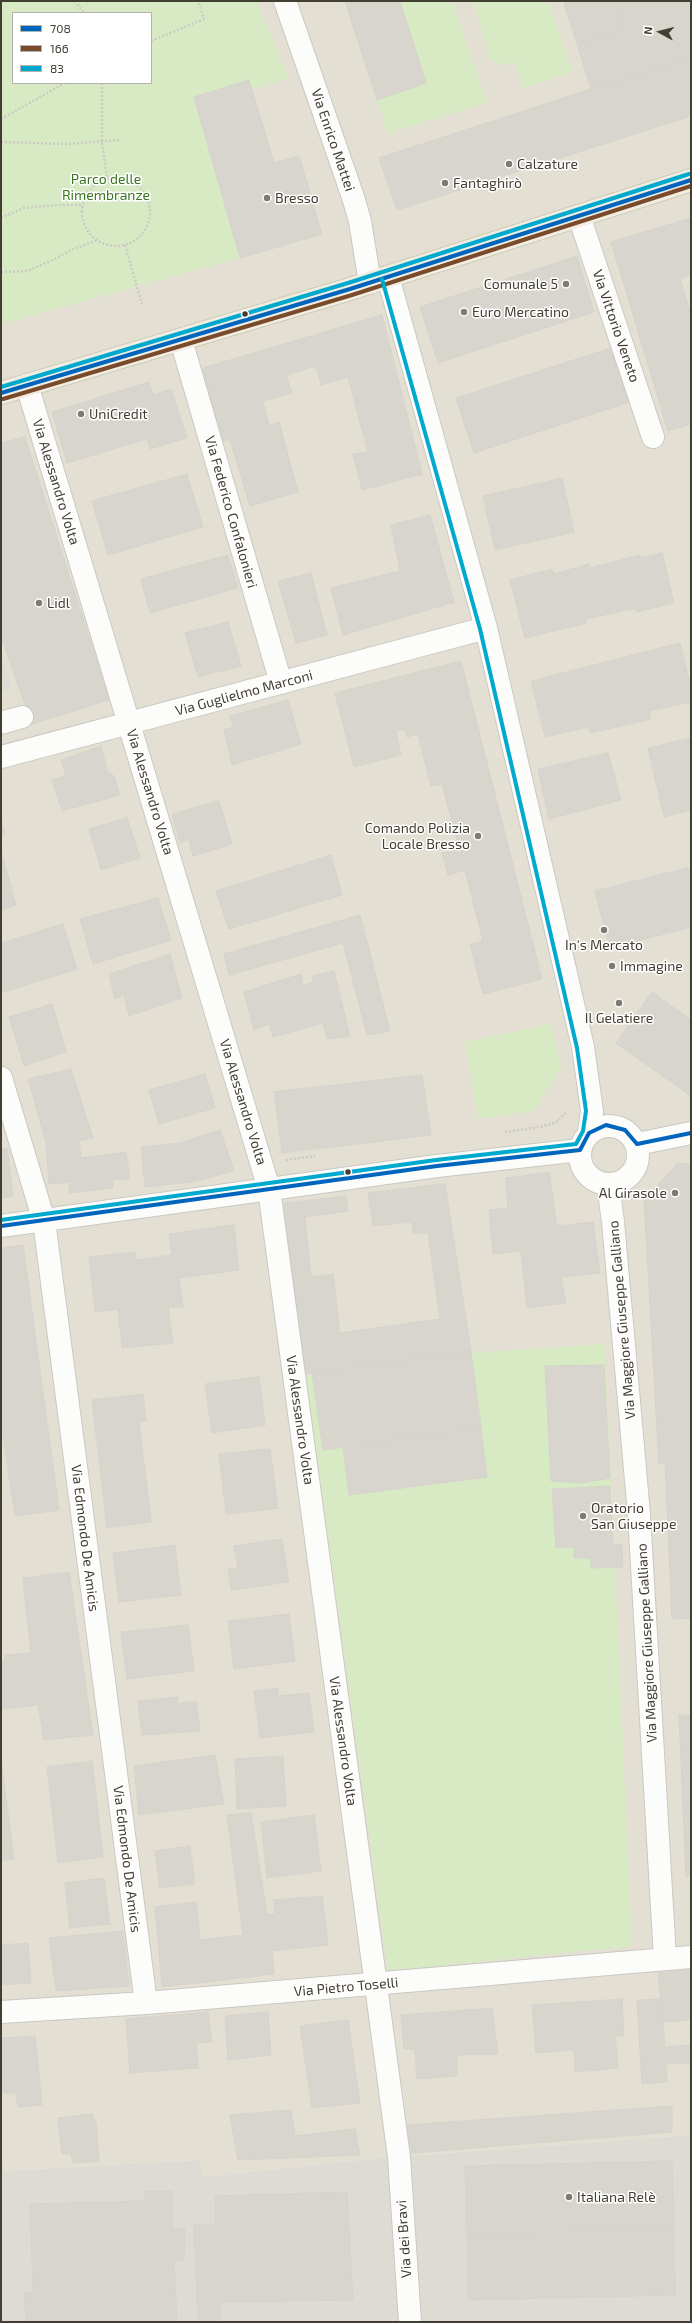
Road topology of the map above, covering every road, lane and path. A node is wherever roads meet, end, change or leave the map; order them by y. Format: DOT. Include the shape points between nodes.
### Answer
graph roads {
  1 [pos="75,1"];
  2 [pos="86,1"];
  3 [pos="100,1"];
  4 [pos="198,1"];
  5 [pos="285,1"];
  6 [pos="83,12"];
  7 [pos="152,42"];
  8 [pos="63,84"];
  9 [pos="102,84"];
  10 [pos="1,119"];
  11 [pos="119,140"];
  12 [pos="1,142"];
  13 [pos="102,143"];
  14 [pos="107,178"];
  15 [pos="691,180"];
  16 [pos="83,205"];
  17 [pos="579,216"];
  18 [pos="1,218"];
  19 [pos="97,240"];
  20 [pos="125,245"];
  21 [pos="1,272"];
  22 [pos="379,280"];
  23 [pos="142,304"];
  24 [pos="181,340"];
  25 [pos="27,385"];
  26 [pos="1,392"];
  27 [pos="653,437"];
  28 [pos="486,628"];
  29 [pos="281,683"];
  30 [pos="22,716"];
  31 [pos="1,723"];
  32 [pos="130,723"];
  33 [pos="1,757"];
  34 [pos="1,1078"];
  35 [pos="568,1109"];
  36 [pos="497,1133"];
  37 [pos="691,1133"];
  38 [pos="585,1141"];
  39 [pos="637,1144"];
  40 [pos="316,1156"];
  41 [pos="608,1184"];
  42 [pos="279,1188"];
  43 [pos="44,1221"];
  44 [pos="1,1226"];
  45 [pos="691,1957"];
  46 [pos="665,1959"];
  47 [pos="376,1984"];
  48 [pos="146,2003"];
  49 [pos="1,2012"];
  50 [pos="399,2157"];
  51 [pos="410,2322"];
  1 -- 6 [label="path"];
  2 -- 3 [label="path"];
  4 -- 7 [label="path" via="204,19"];
  5 -- 22 [label="street, Via Enrico Mattei"];
  8 -- 10 [label="path"];
  9 -- 13 [label="path"];
  11 -- 13 [label="path"];
  12 -- 13 [label="path"];
  13 -- 14 [label="path"];
  14 -- 16 [label="path" via="91,188"];
  14 -- 20 [label="path" via="128,179 138,185 150,203 151,214 145,229 135,241"];
  15 -- 17 [label="main road"];
  16 -- 18 [label="path" via="58,204 24,208"];
  16 -- 19 [label="path" via="85,225"];
  17 -- 22 [label="main road"];
  17 -- 27 [label="street, Via Vittorio Veneto"];
  19 -- 20 [label="path" via="106,244"];
  19 -- 21 [label="path" via="27,270"];
  20 -- 23 [label="path"];
  22 -- 24 [label="main road"];
  22 -- 28 [label="street, Via Enrico Mattei"];
  24 -- 25 [label="main road"];
  24 -- 29 [label="street, Via Federico Confalonieri"];
  25 -- 26 [label="main road"];
  25 -- 32 [label="street, Via Alessandro Volta"];
  28 -- 29 [label="street, Via Guglielmo Marconi"];
  28 -- 38 [label="street, Via Enrico Mattei" via="583,1047 592,1111"];
  29 -- 32 [label="street, Via Guglielmo Marconi"];
  30 -- 31 [label="street"];
  32 -- 33 [label="street, Via Guglielmo Marconi"];
  32 -- 42 [label="street, Via Alessandro Volta"];
  34 -- 43 [label="street, Via Edmondo De Amicis"];
  35 -- 36 [label="path" via="555,1123"];
  37 -- 39 [label="street"];
  38 -- 39 [label="street" via="606,1125 625,1130"];
  38 -- 41 [label="street" via="584,1168 590,1176"];
  38 -- 42 [label="street"];
  39 -- 41 [label="street" via="639,1154 633,1172 617,1183"];
  40 -- 42 [label="path" via="285,1160"];
  41 -- 46 [label="street, Via Maggiore Giuseppe Galliano" via="639,1514"];
  42 -- 43 [label="street"];
  42 -- 47 [label="street, Via Alessandro Volta"];
  43 -- 44 [label="street"];
  43 -- 48 [label="street, Via Edmondo De Amicis"];
  45 -- 46 [label="street, Via Pietro Toselli"];
  46 -- 47 [label="street, Via Pietro Toselli"];
  47 -- 48 [label="street, Via Pietro Toselli"];
  47 -- 50 [label="street, Via Alessandro Volta"];
  48 -- 49 [label="street, Via Pietro Toselli"];
  50 -- 51 [label="street, Via dei Bravi"];
}
